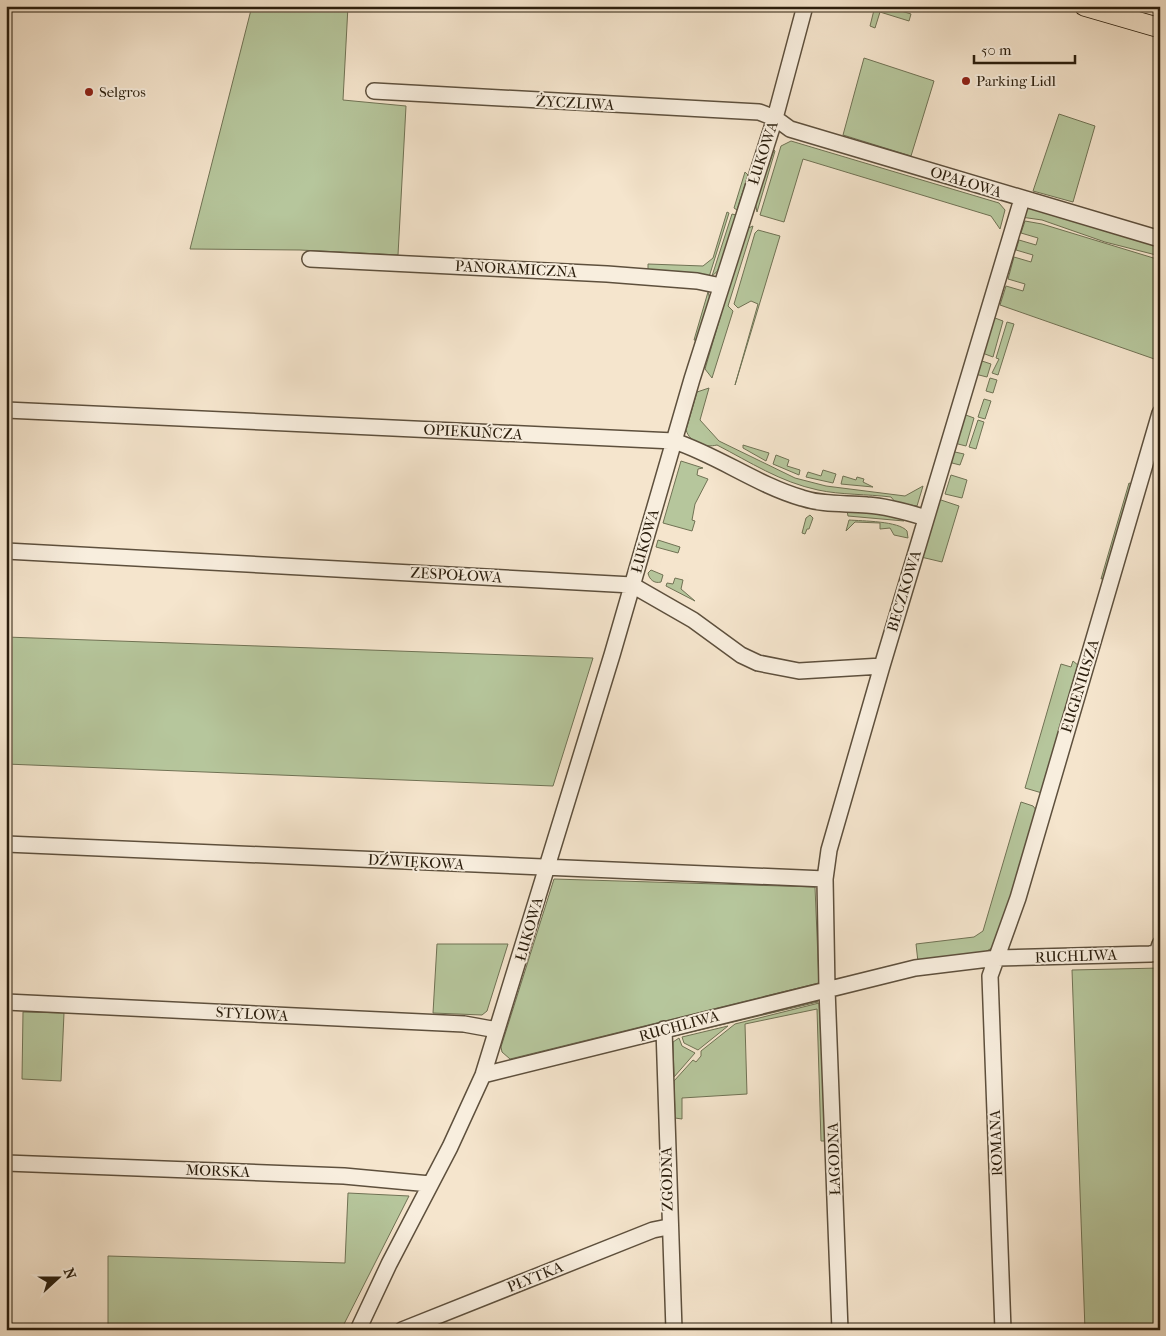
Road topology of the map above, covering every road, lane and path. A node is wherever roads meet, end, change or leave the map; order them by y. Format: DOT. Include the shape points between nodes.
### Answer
graph roads {
  1 [pos="805,6"];
  2 [pos="1084,6"];
  3 [pos="1160,28"];
  4 [pos="374,92"];
  5 [pos="775,118"];
  6 [pos="1022,199"];
  7 [pos="1160,239"];
  8 [pos="310,258"];
  9 [pos="721,286"];
  10 [pos="6,410"];
  11 [pos="1160,413"];
  12 [pos="674,441"];
  13 [pos="926,518"];
  14 [pos="6,551"];
  15 [pos="632,585"];
  16 [pos="882,666"];
  17 [pos="6,844"];
  18 [pos="546,868"];
  19 [pos="825,879"];
  20 [pos="1158,948"];
  21 [pos="997,958"];
  22 [pos="827,989"];
  23 [pos="6,1002"];
  24 [pos="664,1029"];
  25 [pos="497,1030"];
  26 [pos="483,1075"];
  27 [pos="6,1163"];
  28 [pos="430,1184"];
  29 [pos="668,1227"];
  30 [pos="358,1330"];
  31 [pos="402,1330"];
  32 [pos="674,1330"];
  33 [pos="840,1330"];
  34 [pos="1003,1330"];
  1 -- 5 [label="street, ŁUKOWA"];
  2 -- 3 [label="main road"];
  4 -- 5 [label="street, ŻYCZLIWA" via="759,112"];
  5 -- 6 [label="street, OPAŁOWA" via="790,129"];
  5 -- 9 [label="street, ŁUKOWA"];
  6 -- 7 [label="street, OPAŁOWA"];
  6 -- 13 [label="street, BECZKOWA"];
  8 -- 9 [label="street, PANORAMICZNA" via="607,274"];
  9 -- 12 [label="street, ŁUKOWA"];
  10 -- 12 [label="street, OPIEKUŃCZA"];
  11 -- 21 [label="street, EUGENIUSZA" via="1018,898"];
  12 -- 13 [label="street, OPIEKUŃCZA" via="702,450 773,488 802,498 868,505"];
  12 -- 15 [label="street, ŁUKOWA"];
  13 -- 16 [label="street, BECZKOWA"];
  14 -- 15 [label="street, ZESPOŁOWA"];
  15 -- 16 [label="street, ZESPOŁOWA" via="758,663 807,672"];
  15 -- 18 [label="street, ŁUKOWA"];
  16 -- 19 [label="street, BECZKOWA" via="833,832"];
  17 -- 18 [label="street, DŹWIĘKOWA"];
  18 -- 19 [label="street, DŹWIĘKOWA"];
  18 -- 25 [label="street, ŁUKOWA"];
  19 -- 22 [label="street, BECZKOWA"];
  20 -- 21 [label="street, RUCHLIWA"];
  21 -- 22 [label="street, RUCHLIWA" via="915,968"];
  21 -- 34 [label="street, ROMANA" via="990,976"];
  22 -- 24 [label="street, RUCHLIWA"];
  22 -- 33 [label="street, ŁAGODNA"];
  23 -- 25 [label="street, STYLOWA" via="464,1024"];
  24 -- 26 [label="street, RUCHLIWA"];
  24 -- 29 [label="street, ZGODNA"];
  25 -- 26 [label="street, ŁUKOWA"];
  26 -- 28 [label="street"];
  27 -- 28 [label="street, MORSKA" via="344,1176"];
  28 -- 30 [label="street"];
  29 -- 31 [label="street, PŁYTKA" via="653,1230"];
  29 -- 32 [label="street, ZGODNA"];
}
